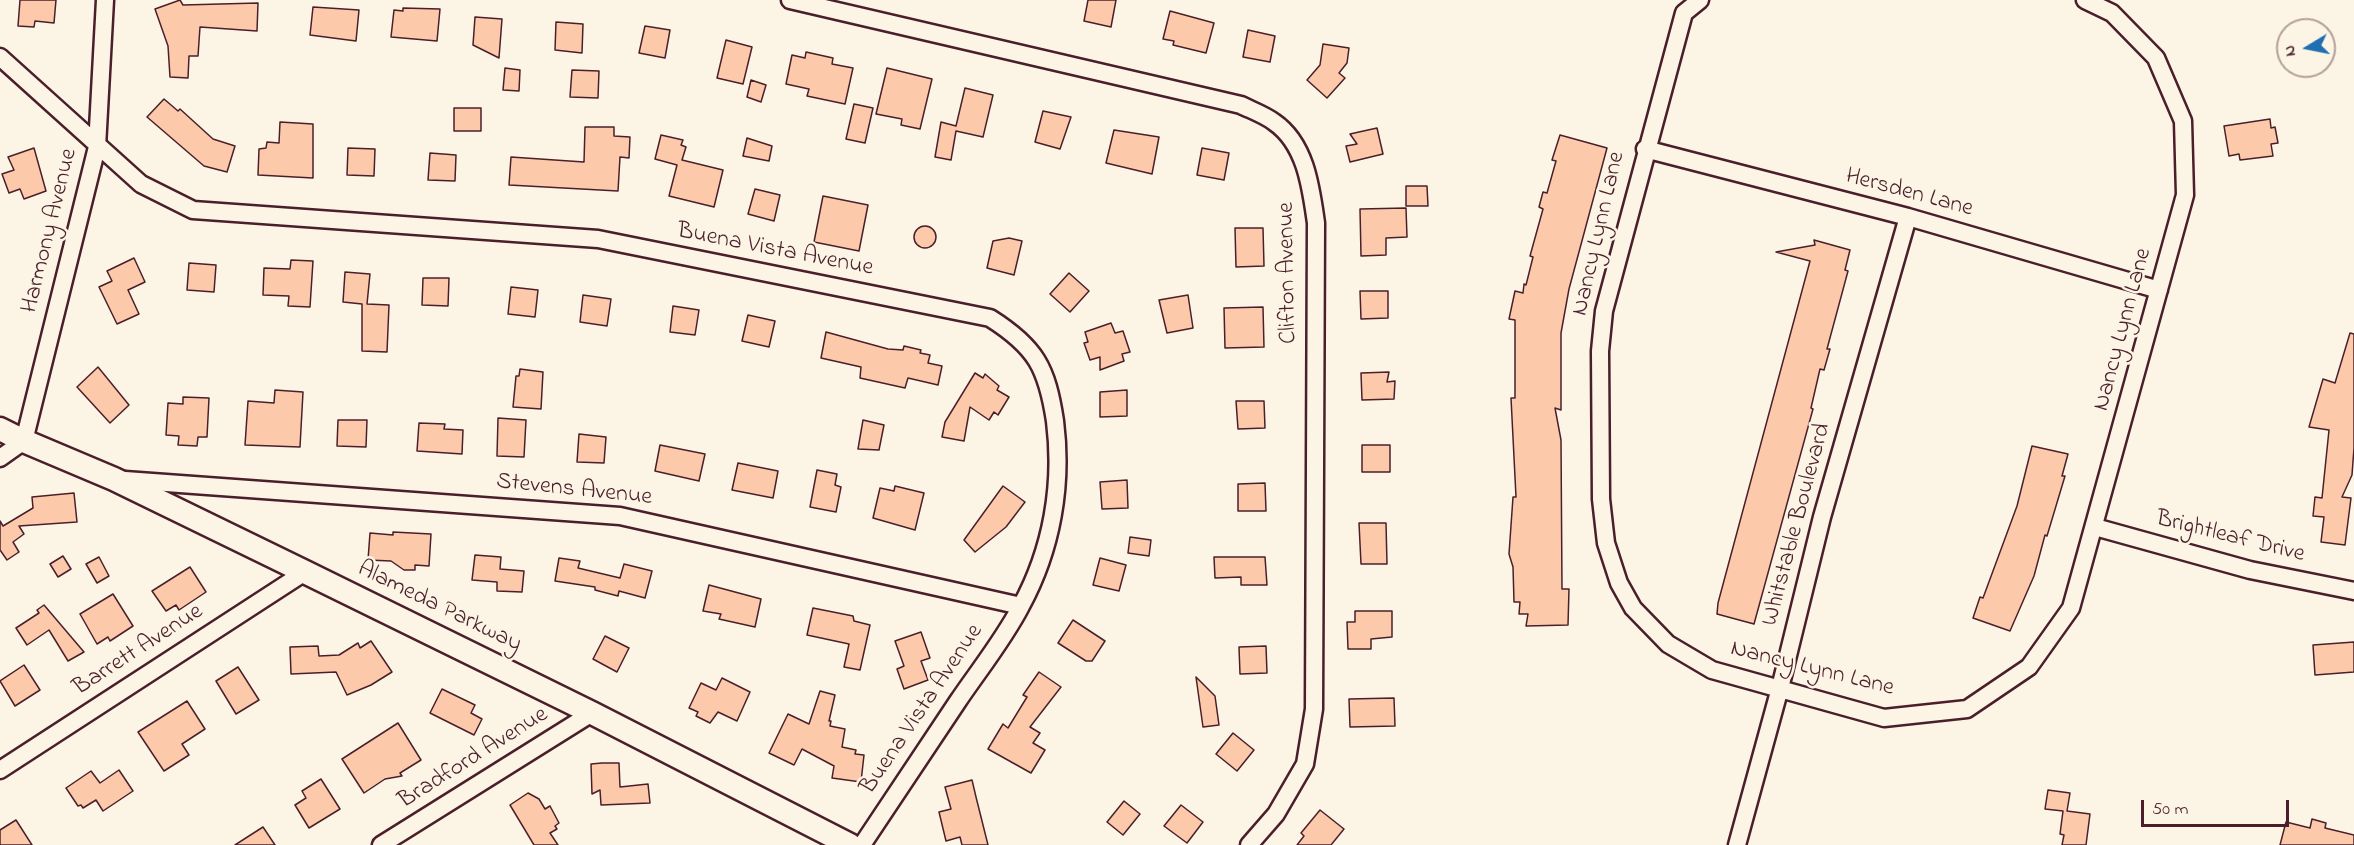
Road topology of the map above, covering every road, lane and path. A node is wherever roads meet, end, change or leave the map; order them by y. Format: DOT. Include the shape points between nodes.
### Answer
graph roads {
  1 [pos="105,0"];
  2 [pos="790,0"];
  3 [pos="1700,0"];
  4 [pos="2085,0"];
  5 [pos="0,57"];
  6 [pos="97,147"];
  7 [pos="1645,149"];
  8 [pos="1908,217"];
  9 [pos="2159,290"];
  10 [pos="0,429"];
  11 [pos="24,441"];
  12 [pos="0,458"];
  13 [pos="114,479"];
  14 [pos="2095,527"];
  15 [pos="305,572"];
  16 [pos="2354,591"];
  17 [pos="1022,606"];
  18 [pos="1780,688"];
  19 [pos="592,713"];
  20 [pos="0,770"];
  21 [pos="381,845"];
  22 [pos="850,845"];
  23 [pos="862,845"];
  24 [pos="1249,845"];
  25 [pos="1737,845"];
  1 -- 6 [label="street, Harmony Avenue"];
  2 -- 24 [label="street, Clifton Avenue" via="1241,105 1275,122 1295,146 1310,179 1316,223 1314,709 1305,764 1276,814"];
  3 -- 7 [label="street, Nancy Lynn Lane" via="1684,13"];
  4 -- 9 [label="street, Nancy Lynn Lane" via="2112,13 2156,58 2183,122 2185,195"];
  5 -- 6 [label="street, Buena Vista Avenue"];
  6 -- 11 [label="street, Harmony Avenue"];
  6 -- 17 [label="street, Buena Vista Avenue" via="141,184 193,210 598,239 990,318 1017,335 1040,364 1051,396 1059,450 1058,496 1047,543"];
  7 -- 8 [label="street, Hersden Lane"];
  7 -- 18 [label="street, Nancy Lynn Lane" via="1604,311 1600,351 1601,499 1606,543 1619,583 1633,608 1668,644 1712,670"];
  8 -- 9 [label="street, Hersden Lane"];
  8 -- 18 [label="street, Whitstable Boulevard" via="1822,517"];
  9 -- 14 [label="street, Nancy Lynn Lane"];
  10 -- 11 [label="street, Alameda Parkway"];
  11 -- 12 [label="street"];
  11 -- 13 [label="street, Alameda Parkway"];
  13 -- 15 [label="street, Alameda Parkway"];
  13 -- 17 [label="street, Stevens Avenue" via="620,516"];
  14 -- 16 [label="street, Brightleaf Drive" via="2250,570"];
  14 -- 18 [label="street, Nancy Lynn Lane" via="2071,608 2064,618 2029,667 1967,708 1884,718"];
  15 -- 19 [label="street, Alameda Parkway"];
  15 -- 20 [label="street, Barrett Avenue"];
  17 -- 23 [label="street, Buena Vista Avenue"];
  18 -- 25 [label="street, Whitstable Boulevard"];
  19 -- 21 [label="street, Bradford Avenue"];
  19 -- 22 [label="street, Alameda Parkway"];
}
